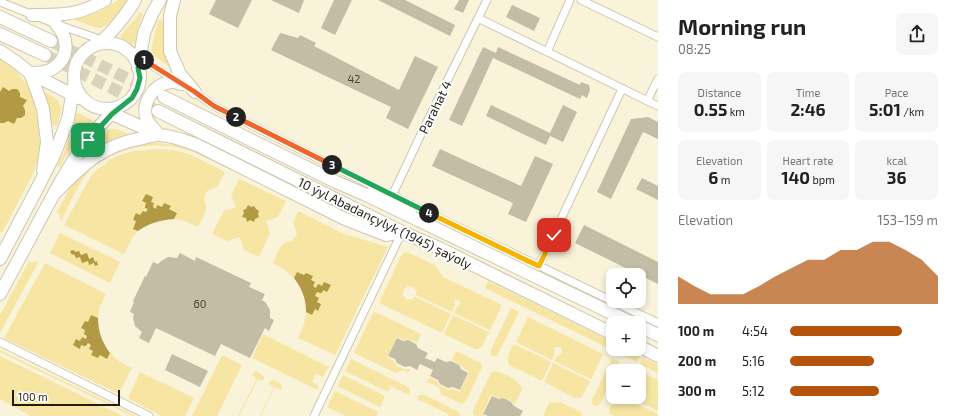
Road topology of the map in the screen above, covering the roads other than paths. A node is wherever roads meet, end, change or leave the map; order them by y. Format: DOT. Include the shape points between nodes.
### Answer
graph roads {
  1 [pos="105,0"];
  2 [pos="135,0"];
  3 [pos="160,0"];
  4 [pos="174,0"];
  5 [pos="487,0"];
  6 [pos="570,0"];
  7 [pos="581,0"];
  8 [pos="0,2"];
  9 [pos="32,15"];
  10 [pos="0,17"];
  11 [pos="478,18"];
  12 [pos="56,24"];
  13 [pos="0,34"];
  14 [pos="658,37"];
  15 [pos="51,41"];
  16 [pos="101,42"];
  17 [pos="0,52"];
  18 [pos="547,52"];
  19 [pos="45,55"];
  20 [pos="139,63"];
  21 [pos="30,73"];
  22 [pos="658,79"];
  23 [pos="182,84"];
  24 [pos="73,89"];
  25 [pos="622,89"];
  26 [pos="195,92"];
  27 [pos="164,97"];
  28 [pos="647,101"];
  29 [pos="658,106"];
  30 [pos="112,110"];
  31 [pos="158,111"];
  32 [pos="159,135"];
  33 [pos="40,183"];
  34 [pos="54,194"];
  35 [pos="364,194"];
  36 [pos="392,196"];
  37 [pos="425,223"];
  38 [pos="402,232"];
  39 [pos="0,258"];
  40 [pos="539,266"];
  41 [pos="0,294"];
  42 [pos="618,316"];
  43 [pos="658,323"];
  44 [pos="646,329"];
  45 [pos="606,331"];
  46 [pos="658,335"];
  47 [pos="0,342"];
  48 [pos="646,350"];
  49 [pos="658,356"];
  50 [pos="149,416"];
  51 [pos="314,416"];
  1 -- 9 [label="main road" via="73,12"];
  2 -- 16 [label="main road"];
  3 -- 20 [label="main road" via="144,33"];
  4 -- 26 [label="main road" via="170,16 170,51 180,74"];
  5 -- 11 [label="street, Parahat 4"];
  6 -- 18 [label="street"];
  7 -- 14 [label="street"];
  8 -- 9 [label="street"];
  9 -- 12 [label="street"];
  10 -- 15 [label="main road"];
  11 -- 18 [label="street"];
  11 -- 36 [label="street, Parahat 4"];
  12 -- 16 [label="street"];
  12 -- 21 [label="main road" via="66,41 64,56 51,69"];
  13 -- 19 [label="main road"];
  16 -- 20 [label="main road" via="128,51"];
  16 -- 24 [label="main road" via="81,55 76,64"];
  17 -- 21 [label="main road"];
  18 -- 25 [label="street"];
  20 -- 23 [label="street"];
  20 -- 30 [label="main road" via="140,78 132,98"];
  21 -- 24 [label="main road"];
  21 -- 33 [label="main road" via="43,108 46,131 47,142"];
  22 -- 28 [label="street"];
  23 -- 26 [label="street"];
  23 -- 32 [label="main road" via="161,84 148,99 148,120"];
  24 -- 30 [label="main road" via="93,107"];
  24 -- 33 [label="main road" via="64,132"];
  25 -- 28 [label="street"];
  25 -- 40 [label="street"];
  26 -- 36 [label="street" via="214,106"];
  27 -- 35 [label="main road, 10 ýyl Abadançylyk (1945) şaýoly"];
  28 -- 29 [label="street"];
  30 -- 32 [label="main road"];
  30 -- 34 [label="main road" via="81,149"];
  31 -- 38 [label="main road, 10 ýyl Abadançylyk (1945) şaýoly"];
  32 -- 34 [label="main road" via="129,141 106,150 80,168"];
  32 -- 38 [label="main road" via="197,146 345,219 386,235"];
  33 -- 39 [label="main road"];
  34 -- 41 [label="main road"];
  35 -- 36 [label="main road"];
  35 -- 37 [label="main road, 10 ýyl Abadançylyk (1945) şaýoly"];
  36 -- 37 [label="main road"];
  36 -- 40 [label="street"];
  37 -- 42 [label="main road, 10 ýyl Abadançylyk (1945) şaýoly"];
  38 -- 45 [label="main road, 10 ýyl Abadançylyk (1945) şaýoly"];
  38 -- 51 [label="street"];
  40 -- 43 [label="street"];
  44 -- 46 [label="main road"];
  47 -- 50 [label="street"];
  48 -- 49 [label="main road"];
}
